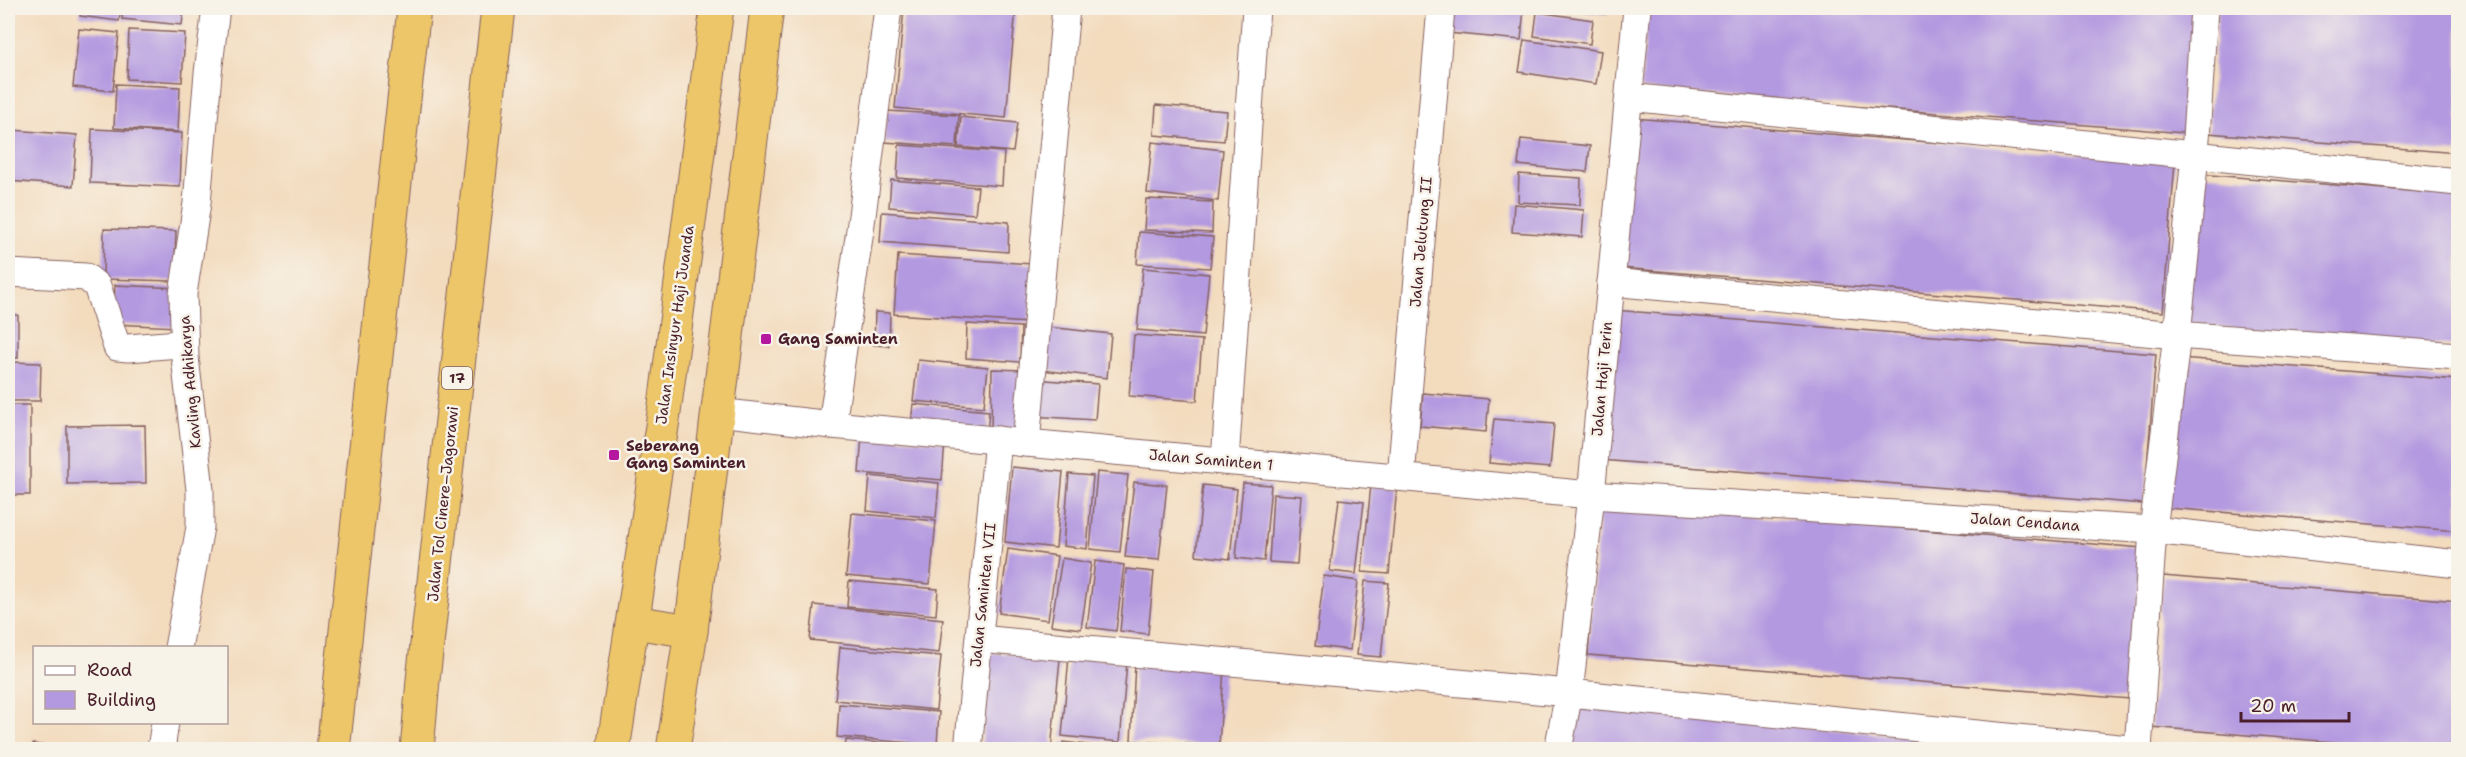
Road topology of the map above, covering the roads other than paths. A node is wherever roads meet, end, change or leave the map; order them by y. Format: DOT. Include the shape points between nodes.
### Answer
graph roads {
  1 [pos="216,8"];
  2 [pos="414,8"];
  3 [pos="498,8"];
  4 [pos="717,8"];
  5 [pos="767,8"];
  6 [pos="888,8"];
  7 [pos="1066,8"];
  8 [pos="1256,8"];
  9 [pos="1441,8"];
  10 [pos="1637,8"];
  11 [pos="2204,8"];
  12 [pos="1629,97"];
  13 [pos="2195,155"];
  14 [pos="2458,182"];
  15 [pos="8,273"];
  16 [pos="1611,282"];
  17 [pos="2177,335"];
  18 [pos="179,344"];
  19 [pos="2458,356"];
  20 [pos="718,412"];
  21 [pos="832,425"];
  22 [pos="998,440"];
  23 [pos="1026,443"];
  24 [pos="1225,461"];
  25 [pos="1401,477"];
  26 [pos="1591,495"];
  27 [pos="2153,530"];
  28 [pos="2458,564"];
  29 [pos="633,621"];
  30 [pos="691,631"];
  31 [pos="979,639"];
  32 [pos="178,646"];
  33 [pos="1569,693"];
  34 [pos="165,724"];
  35 [pos="161,750"];
  36 [pos="333,750"];
  37 [pos="417,750"];
  38 [pos="613,750"];
  39 [pos="673,750"];
  40 [pos="968,750"];
  41 [pos="1558,750"];
  42 [pos="2138,750"];
  1 -- 32 [label="street, Kavling Adhikarya" via="197,203 183,294 200,527"];
  2 -- 36 [label="highway"];
  3 -- 37 [label="highway, Jalan Tol Cinere–Jagorawi / 17"];
  4 -- 29 [label="highway, Jalan Insinyur Haji Juanda"];
  5 -- 20 [label="highway"];
  6 -- 21 [label="street"];
  7 -- 23 [label="street"];
  8 -- 24 [label="street"];
  9 -- 25 [label="street, Jalan Jelutung II"];
  10 -- 12 [label="street, Jalan Haji Terin"];
  11 -- 13 [label="street"];
  12 -- 13 [label="street"];
  12 -- 16 [label="street, Jalan Haji Terin"];
  13 -- 14 [label="street"];
  13 -- 17 [label="street"];
  15 -- 18 [label="street" via="86,277 97,286 117,347"];
  16 -- 17 [label="street"];
  16 -- 26 [label="street, Jalan Haji Terin"];
  17 -- 19 [label="street"];
  17 -- 27 [label="street"];
  20 -- 21 [label="street, Jalan Saminten 1"];
  20 -- 30 [label="highway"];
  21 -- 22 [label="street, Jalan Saminten 1"];
  22 -- 23 [label="street, Jalan Saminten 1"];
  22 -- 31 [label="street, Jalan Saminten VII"];
  23 -- 24 [label="street, Jalan Saminten 1"];
  24 -- 25 [label="street, Jalan Saminten 1"];
  25 -- 26 [label="street, Jalan Saminten 1"];
  26 -- 27 [label="street, Jalan Cendana"];
  26 -- 33 [label="street, Jalan Haji Terin"];
  27 -- 28 [label="street, Jalan Cendana"];
  27 -- 42 [label="street"];
  29 -- 30 [label="highway"];
  29 -- 38 [label="highway, Jalan Insinyur Haji Juanda"];
  30 -- 39 [label="highway"];
  31 -- 33 [label="street"];
  31 -- 40 [label="street, Jalan Saminten VII"];
  33 -- 41 [label="street, Jalan Haji Terin"];
  33 -- 42 [label="street"];
  34 -- 35 [label="street"];
}
